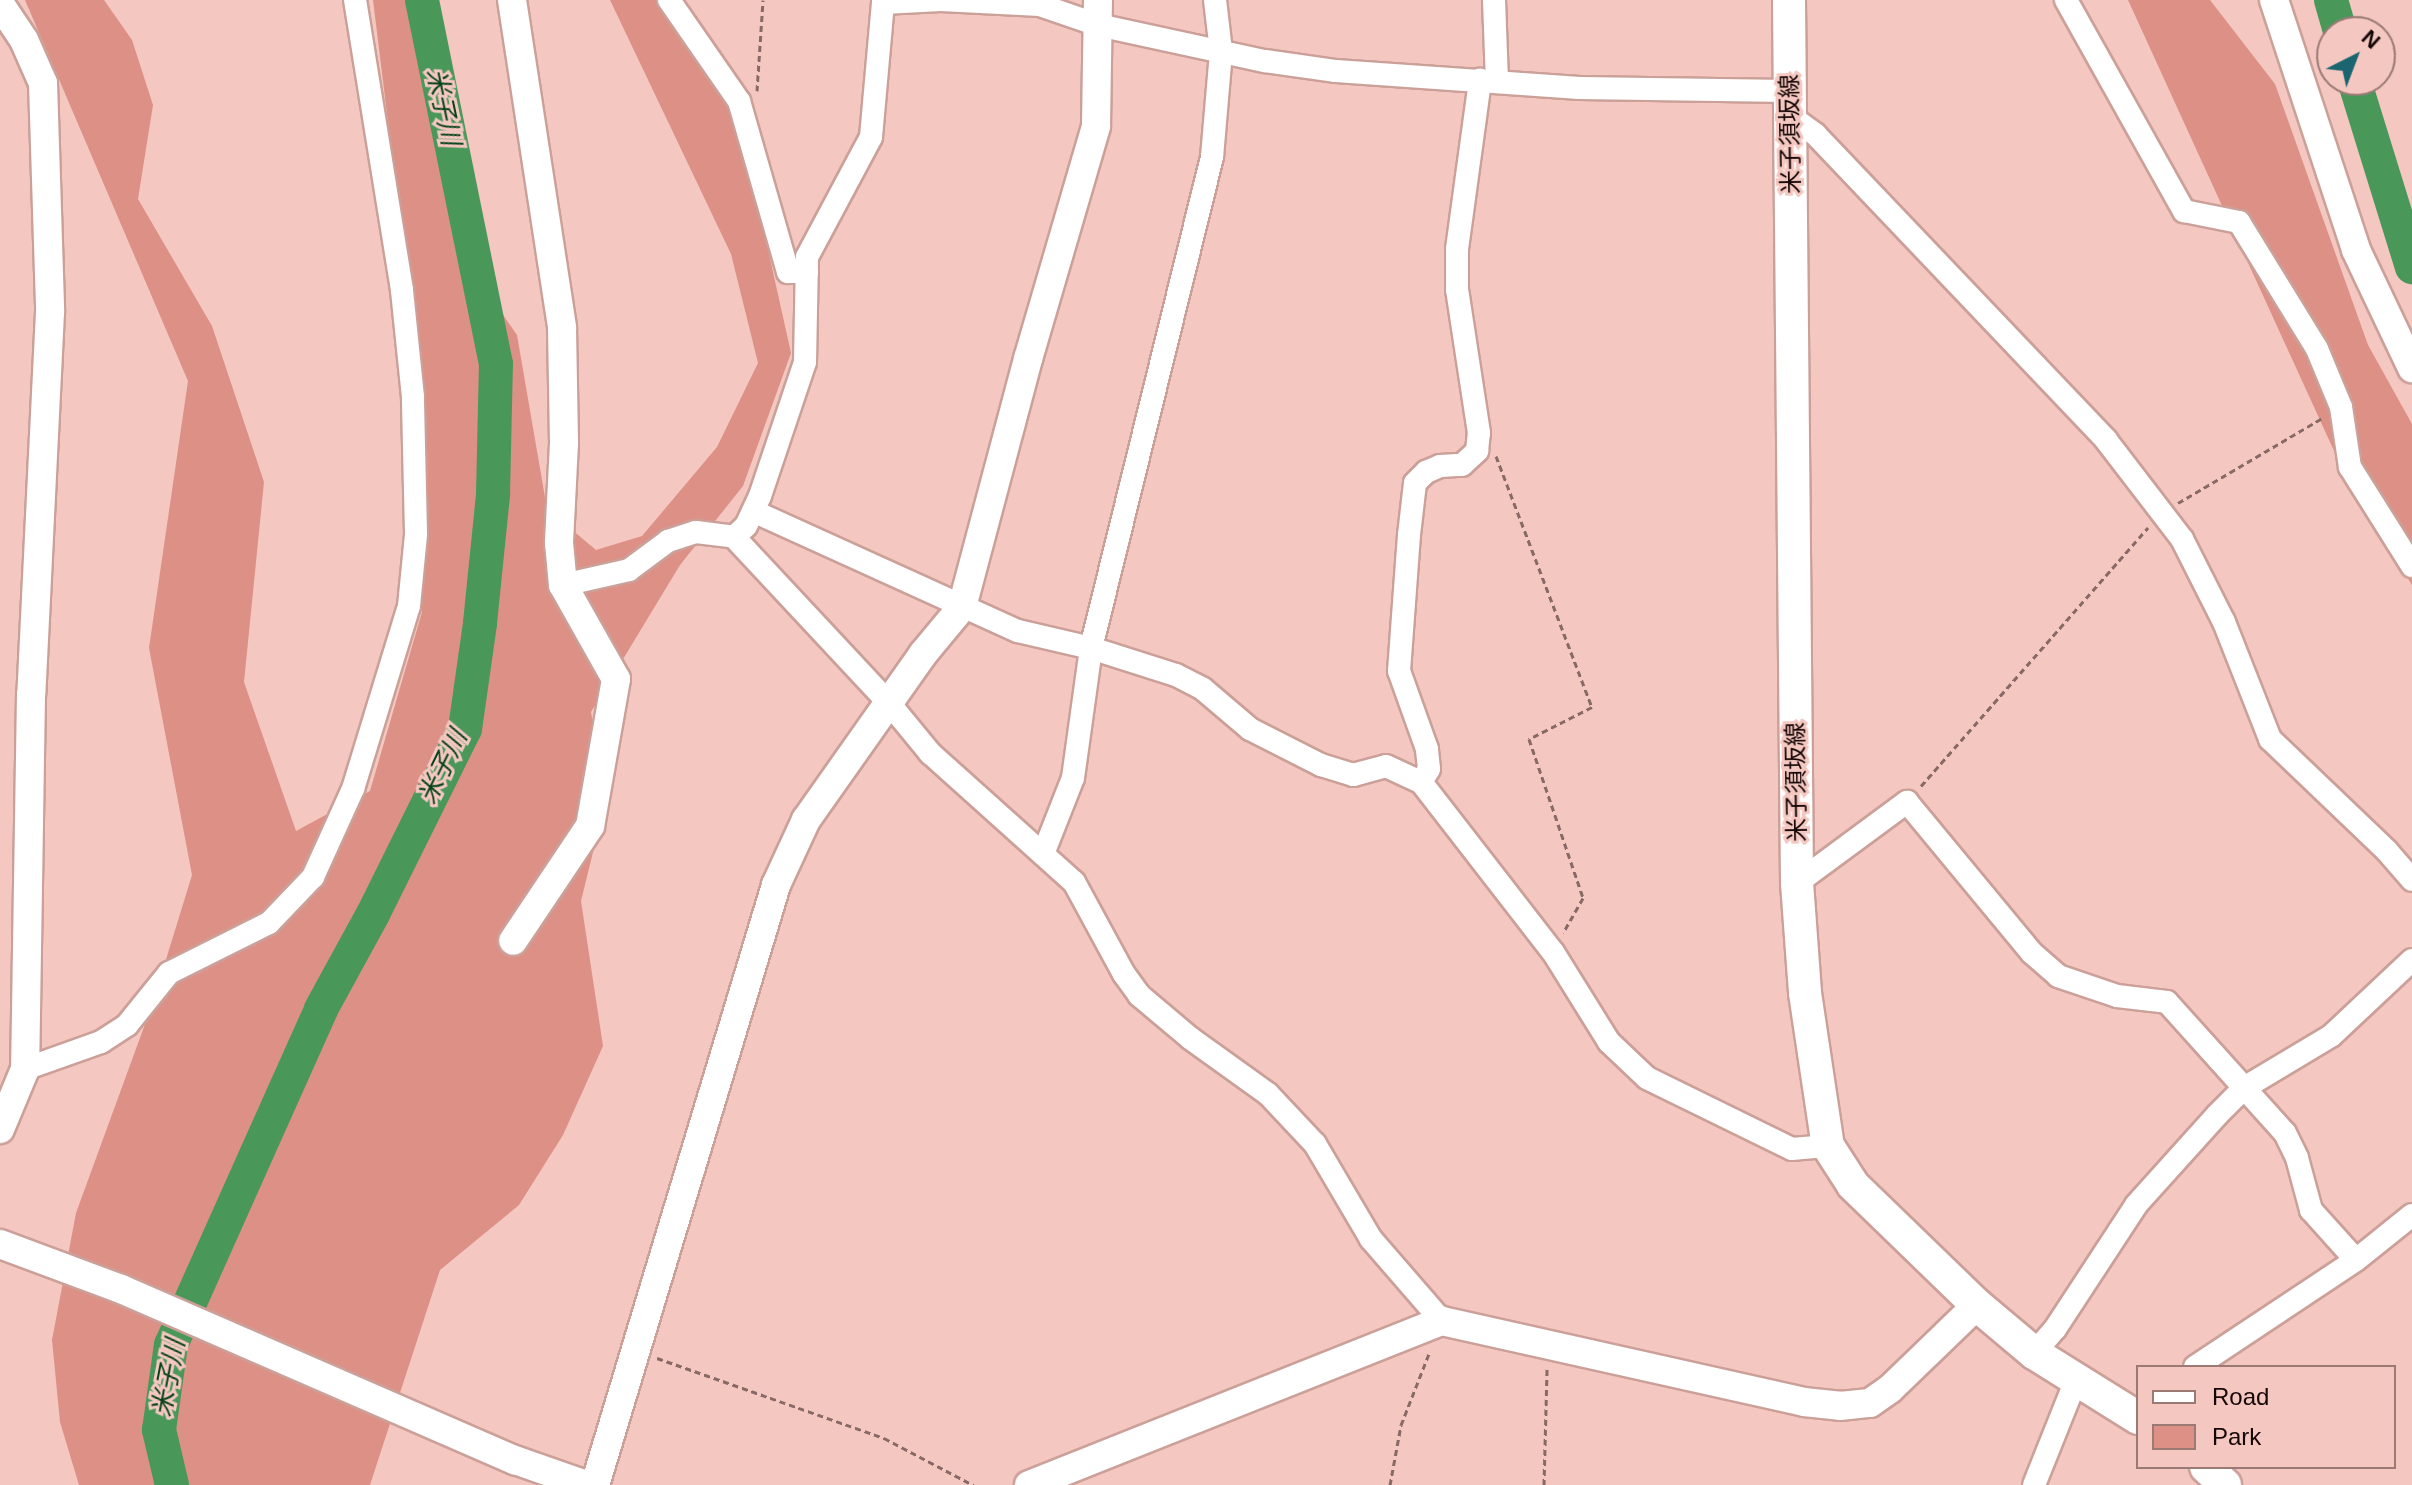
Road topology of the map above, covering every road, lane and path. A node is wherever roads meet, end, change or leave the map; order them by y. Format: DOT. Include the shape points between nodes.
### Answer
graph roads {
  1 [pos="355,0"];
  2 [pos="512,0"];
  3 [pos="669,0"];
  4 [pos="763,0"];
  5 [pos="1215,0"];
  6 [pos="1494,0"];
  7 [pos="1789,0"];
  8 [pos="2066,0"];
  9 [pos="2274,0"];
  10 [pos="0,4"];
  11 [pos="1098,13"];
  12 [pos="1221,51"];
  13 [pos="1488,80"];
  14 [pos="1789,103"];
  15 [pos="746,125"];
  16 [pos="807,272"];
  17 [pos="2412,368"];
  18 [pos="2341,407"];
  19 [pos="1477,451"];
  20 [pos="753,511"];
  21 [pos="2162,512"];
  22 [pos="734,537"];
  23 [pos="2412,566"];
  24 [pos="563,585"];
  25 [pos="962,607"];
  26 [pos="1091,648"];
  27 [pos="889,703"];
  28 [pos="1421,782"];
  29 [pos="1907,802"];
  30 [pos="1043,854"];
  31 [pos="2412,880"];
  32 [pos="1797,883"];
  33 [pos="513,941"];
  34 [pos="1553,952"];
  35 [pos="2412,960"];
  36 [pos="25,1069"];
  37 [pos="2244,1088"];
  38 [pos="0,1129"];
  39 [pos="1828,1146"];
  40 [pos="2412,1215"];
  41 [pos="0,1244"];
  42 [pos="2356,1260"];
  43 [pos="1977,1305"];
  44 [pos="1442,1321"];
  45 [pos="1548,1347"];
  46 [pos="634,1350"];
  47 [pos="2034,1353"];
  48 [pos="2198,1365"];
  49 [pos="2076,1380"];
  50 [pos="2136,1417"];
  51 [pos="2208,1469"];
  52 [pos="586,1485"];
  53 [pos="595,1485"];
  54 [pos="973,1485"];
  55 [pos="1029,1485"];
  56 [pos="1390,1485"];
  57 [pos="1544,1485"];
  58 [pos="2034,1485"];
  59 [pos="2225,1485"];
  1 -- 36 [label="street" via="402,290 413,397 416,534 409,606 357,777 313,877 269,923 169,973 127,1025 101,1042"];
  2 -- 24 [label="street" via="562,328"];
  3 -- 15 [label="street" via="739,101"];
  4 -- 15 [label="path" via="758,85"];
  5 -- 12 [label="street"];
  6 -- 13 [label="street"];
  7 -- 14 [label="main road, 米子須坂線"];
  8 -- 18 [label="street" via="2184,211 2239,222 2317,349"];
  9 -- 17 [label="street" via="2356,250"];
  10 -- 36 [label="street" via="43,83 50,312 31,694"];
  11 -- 12 [label="street"];
  11 -- 16 [label="street" via="941,0 883,3 871,137 807,257"];
  11 -- 25 [label="street" via="1096,126"];
  12 -- 13 [label="street" via="1336,71"];
  12 -- 26 [label="street" via="1212,157"];
  13 -- 14 [label="street"];
  13 -- 19 [label="street" via="1457,249 1457,290 1479,433"];
  14 -- 21 [label="street" via="2106,440"];
  14 -- 32 [label="main road, 米子須坂線"];
  15 -- 16 [label="street" via="788,272"];
  16 -- 20 [label="street" via="805,362"];
  18 -- 21 [label="path"];
  18 -- 23 [label="street" via="2350,467"];
  19 -- 28 [label="street" via="1462,465 1440,466 1415,483 1399,671 1427,749 1429,769"];
  19 -- 34 [label="path" via="1498,457 1592,707 1529,739 1583,898"];
  20 -- 22 [label="street"];
  20 -- 25 [label="street"];
  21 -- 29 [label="path"];
  21 -- 31 [label="street" via="2182,539 2224,622 2270,739"];
  22 -- 24 [label="street" via="696,532 668,541 629,570"];
  22 -- 27 [label="street"];
  24 -- 33 [label="street" via="616,679 590,826"];
  25 -- 26 [label="street" via="1018,631"];
  25 -- 27 [label="street"];
  26 -- 28 [label="street" via="1176,675 1203,689 1250,729 1321,765 1353,775 1386,766"];
  26 -- 30 [label="street" via="1073,778"];
  27 -- 30 [label="street" via="930,753"];
  27 -- 46 [label="street" via="806,820 776,885"];
  28 -- 34 [label="street"];
  29 -- 32 [label="street"];
  29 -- 37 [label="street" via="2032,953 2058,976 2117,996 2167,1002"];
  30 -- 44 [label="street" via="1074,882 1139,995 1268,1094 1315,1144 1371,1239"];
  32 -- 39 [label="main road, 米子須坂線" via="1805,993"];
  34 -- 39 [label="street" via="1609,1042 1647,1078 1792,1149"];
  35 -- 37 [label="street" via="2331,1036"];
  36 -- 38 [label="street"];
  37 -- 42 [label="street" via="2285,1133 2311,1210"];
  37 -- 47 [label="street" via="2136,1205"];
  39 -- 43 [label="main road, 米子須坂線" via="1853,1185"];
  40 -- 42 [label="street"];
  41 -- 52 [label="street" via="121,1289 515,1460"];
  42 -- 48 [label="street"];
  43 -- 45 [label="street" via="1890,1389 1870,1403 1840,1406"];
  43 -- 47 [label="main road, 米子須坂線"];
  44 -- 45 [label="street"];
  44 -- 55 [label="street"];
  44 -- 56 [label="path" via="1401,1425"];
  45 -- 57 [label="path"];
  46 -- 53 [label="street"];
  46 -- 54 [label="path" via="884,1438"];
  47 -- 49 [label="main road, 米子須坂線"];
  49 -- 50 [label="main road, 米子須坂線"];
  49 -- 58 [label="street"];
  51 -- 59 [label="main road"];
}
